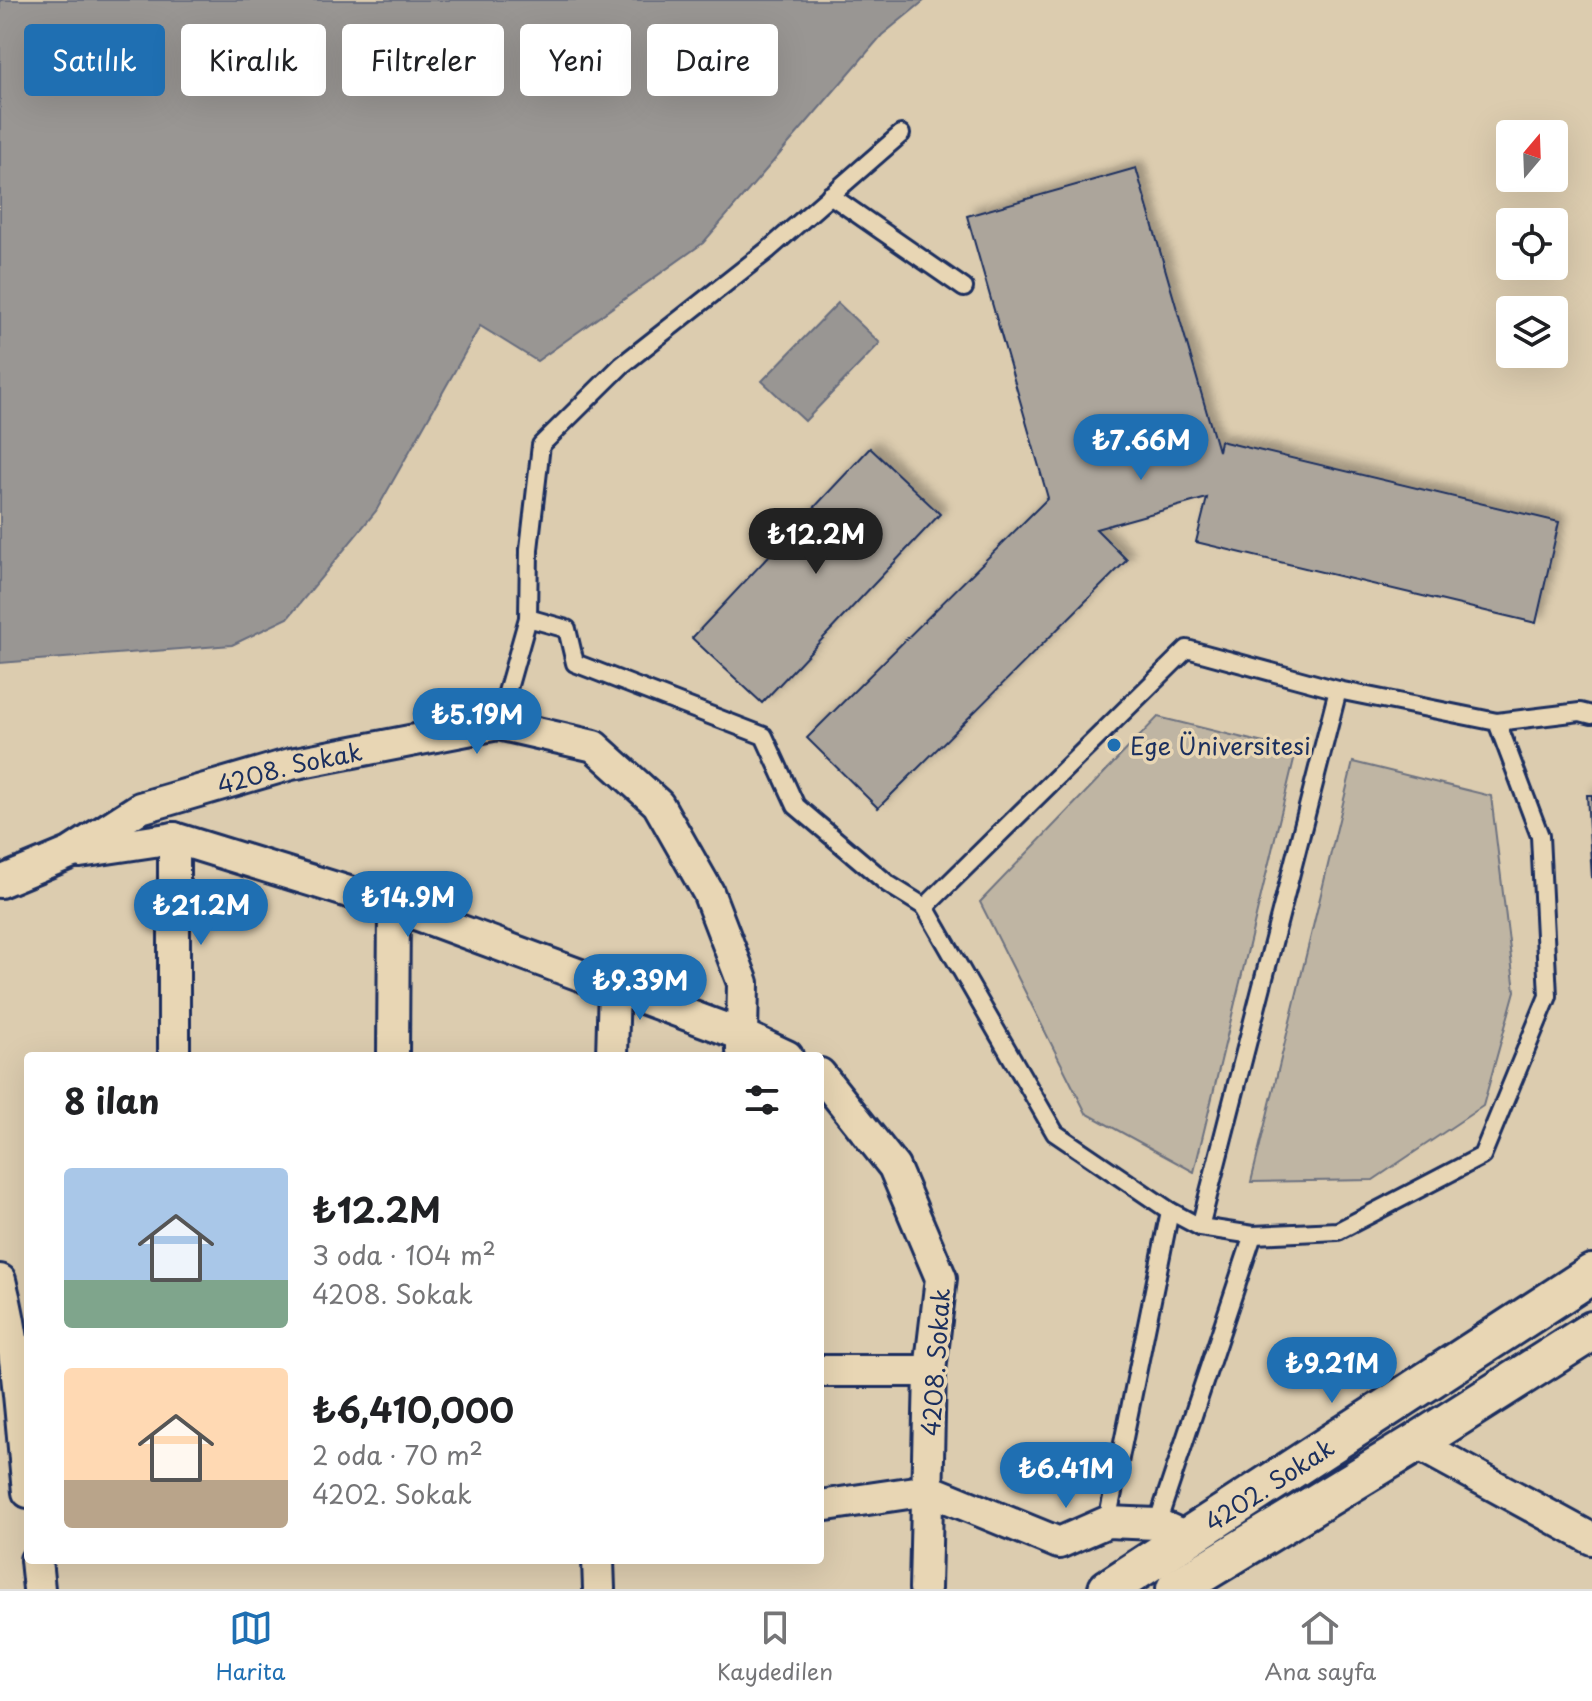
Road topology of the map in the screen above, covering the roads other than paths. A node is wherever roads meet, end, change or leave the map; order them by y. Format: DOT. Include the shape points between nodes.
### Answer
graph roads {
  1 [pos="901,134"];
  2 [pos="830,195"];
  3 [pos="964,288"];
  4 [pos="528,618"];
  5 [pos="1338,690"];
  6 [pos="1592,715"];
  7 [pos="1497,722"];
  8 [pos="498,724"];
  9 [pos="174,838"];
  10 [pos="70,853"];
  11 [pos="0,882"];
  12 [pos="394,906"];
  13 [pos="925,907"];
  14 [pos="614,986"];
  15 [pos="742,1045"];
  16 [pos="174,1052"];
  17 [pos="393,1052"];
  18 [pos="612,1052"];
  19 [pos="771,1052"];
  20 [pos="824,1079"];
  21 [pos="1170,1211"];
  22 [pos="1200,1227"];
  23 [pos="1253,1235"];
  24 [pos="1592,1274"];
  25 [pos="0,1280"];
  26 [pos="1592,1331"];
  27 [pos="824,1371"];
  28 [pos="930,1371"];
  29 [pos="22,1383"];
  30 [pos="24,1419"];
  31 [pos="1416,1443"];
  32 [pos="929,1490"];
  33 [pos="824,1505"];
  34 [pos="1107,1522"];
  35 [pos="1172,1530"];
  36 [pos="1592,1539"];
  37 [pos="36,1564"];
  38 [pos="598,1564"];
  39 [pos="39,1589"];
  40 [pos="599,1589"];
  41 [pos="925,1589"];
  42 [pos="1108,1589"];
  43 [pos="1176,1589"];
  1 -- 2 [label="lane"];
  2 -- 3 [label="lane"];
  2 -- 4 [label="lane" via="622,365 541,445 529,549"];
  4 -- 8 [label="lane"];
  4 -- 13 [label="lane" via="567,629 575,663 764,736 796,806 888,884"];
  5 -- 7 [label="lane"];
  5 -- 13 [label="lane" via="1187,649"];
  5 -- 22 [label="lane"];
  6 -- 7 [label="lane"];
  7 -- 23 [label="lane" via="1540,836 1548,996 1482,1156 1338,1231"];
  8 -- 10 [label="street, 4208. Sokak" via="291,764 140,808"];
  8 -- 15 [label="street, 4208. Sokak" via="594,746 658,804 708,892 743,983"];
  9 -- 10 [label="street"];
  9 -- 12 [label="street"];
  9 -- 16 [label="street"];
  10 -- 11 [label="street, 4208. Sokak"];
  12 -- 14 [label="street"];
  12 -- 17 [label="street"];
  13 -- 21 [label="lane" via="1055,1133"];
  14 -- 15 [label="street"];
  14 -- 18 [label="street"];
  15 -- 19 [label="street"];
  20 -- 28 [label="street, 4208. Sokak" via="894,1167 941,1278"];
  21 -- 22 [label="lane"];
  21 -- 34 [label="lane"];
  22 -- 23 [label="lane"];
  23 -- 35 [label="lane"];
  24 -- 35 [label="street, 4202. Sokak"];
  25 -- 29 [label="street"];
  26 -- 31 [label="street, 4202. Sokak"];
  27 -- 28 [label="street"];
  28 -- 32 [label="street, 4208. Sokak"];
  29 -- 30 [label="street"];
  31 -- 36 [label="street"];
  31 -- 43 [label="street, 4202. Sokak"];
  32 -- 33 [label="street"];
  32 -- 34 [label="street" via="1059,1543"];
  32 -- 41 [label="street, 4208. Sokak"];
  34 -- 35 [label="street"];
  35 -- 42 [label="street, 4202. Sokak"];
  37 -- 39 [label="street"];
  38 -- 40 [label="street"];
}
